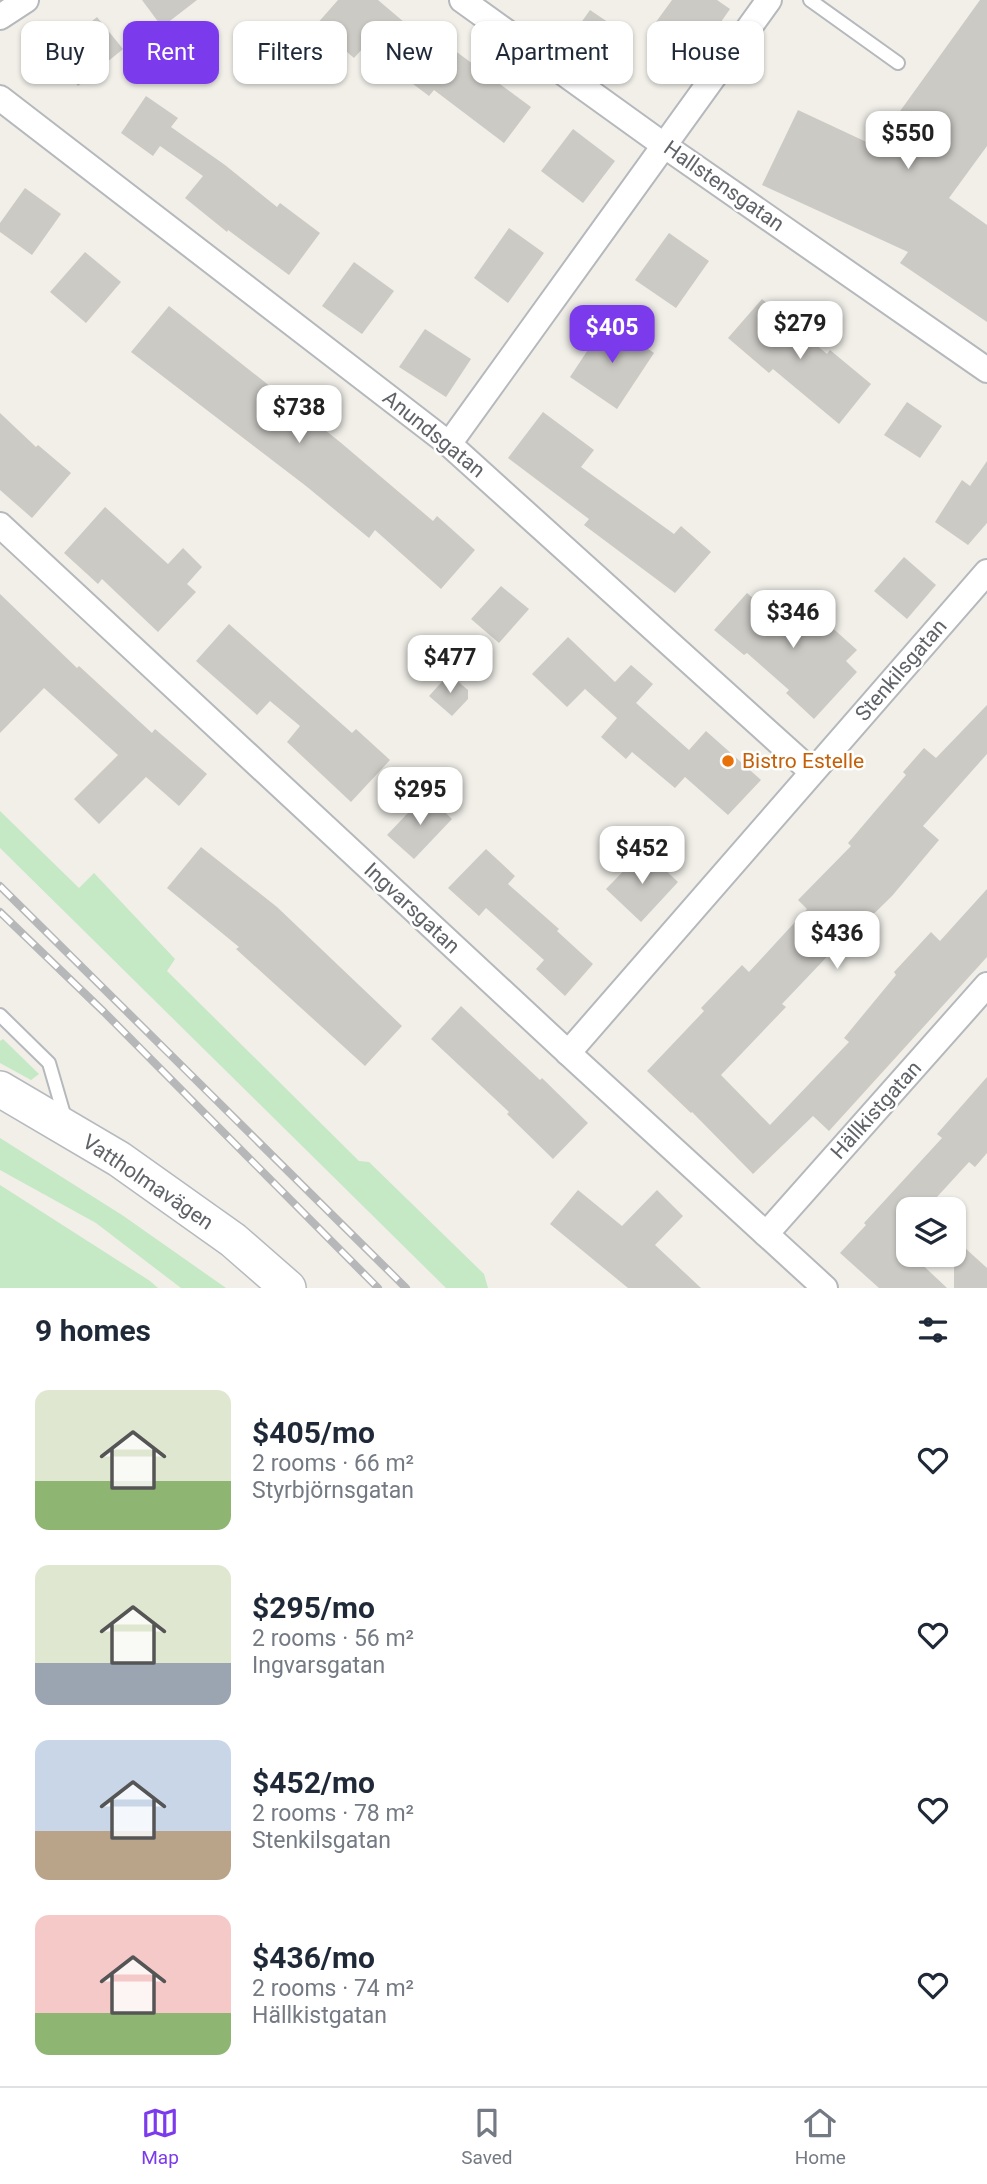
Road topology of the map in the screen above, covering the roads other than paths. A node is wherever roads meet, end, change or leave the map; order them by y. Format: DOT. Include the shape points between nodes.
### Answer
graph roads {
  1 [pos="26,0"];
  2 [pos="462,0"];
  3 [pos="768,0"];
  4 [pos="810,0"];
  5 [pos="0,18"];
  6 [pos="898,63"];
  7 [pos="0,97"];
  8 [pos="665,146"];
  9 [pos="987,370"];
  10 [pos="449,444"];
  11 [pos="0,525"];
  12 [pos="987,572"];
  13 [pos="812,772"];
  14 [pos="987,985"];
  15 [pos="0,1015"];
  16 [pos="568,1053"];
  17 [pos="0,1089"];
  18 [pos="68,1129"];
  19 [pos="766,1234"];
  20 [pos="288,1288"];
  21 [pos="825,1288"];
  1 -- 5 [label="street"];
  2 -- 8 [label="street, Hallstensgatan"];
  3 -- 8 [label="street"];
  4 -- 6 [label="lane"];
  7 -- 10 [label="street, Anundsgatan"];
  8 -- 9 [label="street, Hallstensgatan"];
  8 -- 10 [label="street"];
  10 -- 13 [label="street, Anundsgatan"];
  11 -- 16 [label="street, Ingvarsgatan"];
  12 -- 13 [label="street, Stenkilsgatan"];
  13 -- 16 [label="street, Stenkilsgatan"];
  14 -- 19 [label="street, Hällkistgatan"];
  15 -- 18 [label="lane" via="49,1063"];
  16 -- 19 [label="street, Ingvarsgatan"];
  17 -- 18 [label="main road, Vattholmavägen"];
  18 -- 20 [label="main road, Vattholmavägen" via="119,1159 233,1240"];
  19 -- 21 [label="street, Ingvarsgatan"];
}
